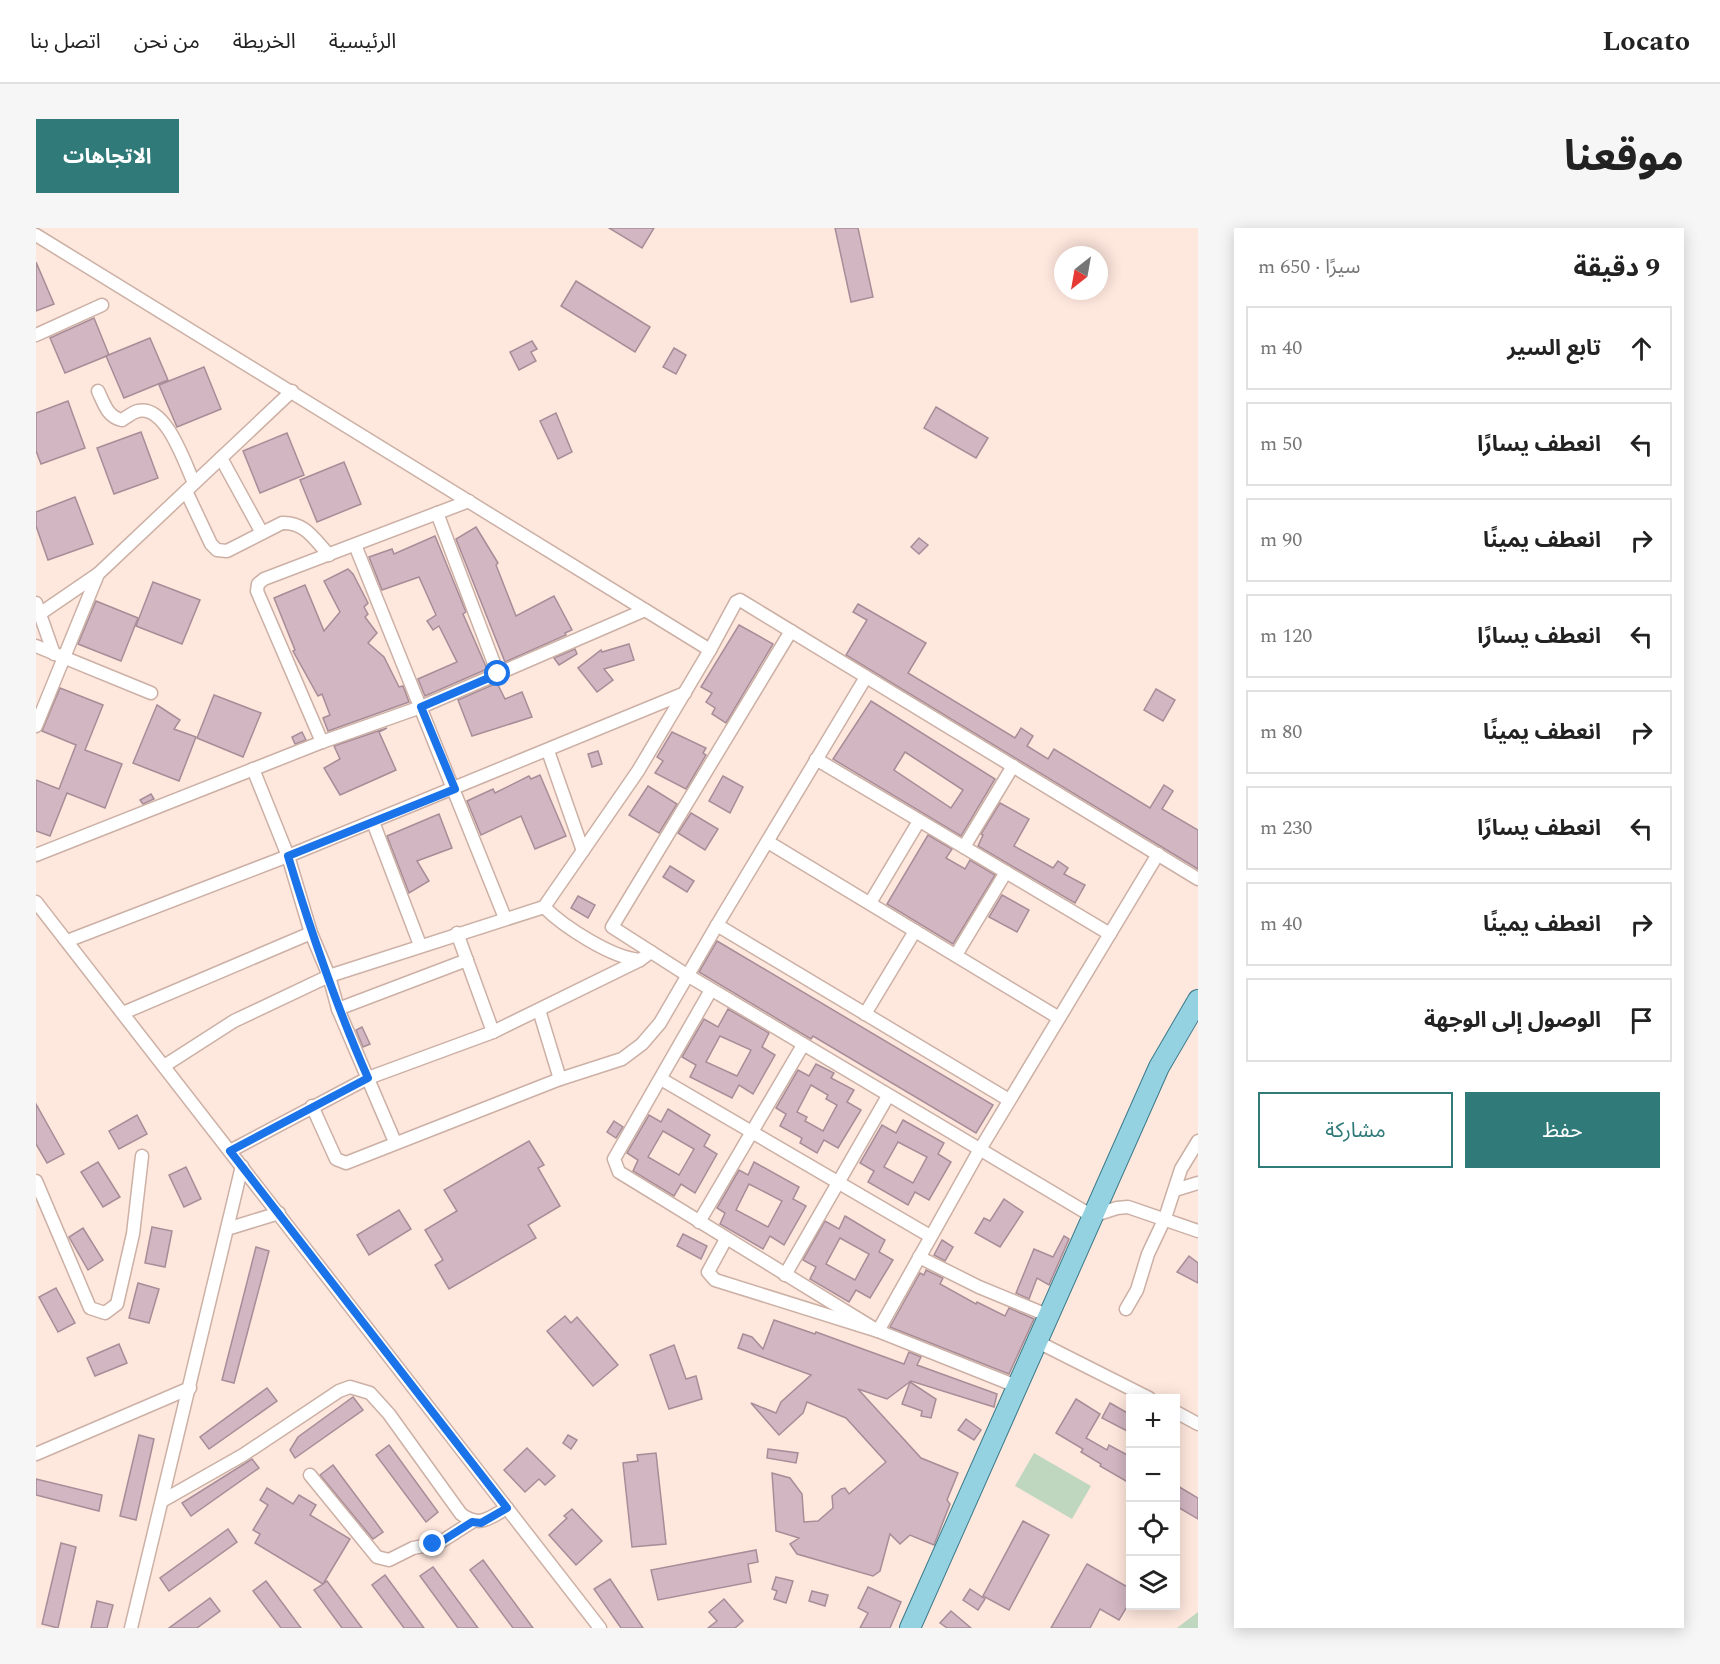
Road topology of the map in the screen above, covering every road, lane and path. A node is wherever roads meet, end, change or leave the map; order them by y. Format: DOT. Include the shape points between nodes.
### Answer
graph roads {
  1 [pos="36,234"];
  2 [pos="102,304"];
  3 [pos="36,335"];
  4 [pos="98,391"];
  5 [pos="292,391"];
  6 [pos="221,458"];
  7 [pos="190,487"];
  8 [pos="469,501"];
  9 [pos="437,513"];
  10 [pos="262,533"];
  11 [pos="355,545"];
  12 [pos="329,555"];
  13 [pos="98,574"];
  14 [pos="39,608"];
  15 [pos="645,610"];
  16 [pos="791,631"];
  17 [pos="36,646"];
  18 [pos="710,650"];
  19 [pos="58,657"];
  20 [pos="498,674"];
  21 [pos="866,677"];
  22 [pos="151,693"];
  23 [pos="685,693"];
  24 [pos="421,707"];
  25 [pos="36,726"];
  26 [pos="322,742"];
  27 [pos="548,751"];
  28 [pos="816,759"];
  29 [pos="1013,766"];
  30 [pos="253,769"];
  31 [pos="455,789"];
  32 [pos="920,821"];
  33 [pos="373,822"];
  34 [pos="768,842"];
  35 [pos="964,847"];
  36 [pos="583,851"];
  37 [pos="1158,854"];
  38 [pos="36,855"];
  39 [pos="288,856"];
  40 [pos="1006,872"];
  41 [pos="1198,879"];
  42 [pos="36,902"];
  43 [pos="870,903"];
  44 [pos="544,907"];
  45 [pos="505,918"];
  46 [pos="717,925"];
  47 [pos="915,931"];
  48 [pos="311,933"];
  49 [pos="457,933"];
  50 [pos="1110,934"];
  51 [pos="67,941"];
  52 [pos="420,945"];
  53 [pos="651,952"];
  54 [pos="956,956"];
  55 [pos="467,960"];
  56 [pos="640,960"];
  57 [pos="687,975"];
  58 [pos="329,976"];
  59 [pos="711,990"];
  60 [pos="1198,1000"];
  61 [pos="338,1009"];
  62 [pos="539,1010"];
  63 [pos="123,1013"];
  64 [pos="865,1014"];
  65 [pos="1059,1018"];
  66 [pos="493,1032"];
  67 [pos="804,1045"];
  68 [pos="164,1066"];
  69 [pos="368,1078"];
  70 [pos="560,1078"];
  71 [pos="661,1078"];
  72 [pos="888,1096"];
  73 [pos="1009,1100"];
  74 [pos="312,1106"];
  75 [pos="752,1132"];
  76 [pos="1198,1141"];
  77 [pos="395,1142"];
  78 [pos="230,1151"];
  79 [pos="979,1151"];
  80 [pos="142,1156"];
  81 [pos="242,1166"];
  82 [pos="36,1180"];
  83 [pos="838,1182"];
  84 [pos="1198,1183"];
  85 [pos="1175,1190"];
  86 [pos="279,1213"];
  87 [pos="1092,1216"];
  88 [pos="1165,1218"];
  89 [pos="699,1222"];
  90 [pos="227,1229"];
  91 [pos="1198,1231"];
  92 [pos="930,1236"];
  93 [pos="726,1239"];
  94 [pos="919,1257"];
  95 [pos="785,1275"];
  96 [pos="1126,1309"];
  97 [pos="1047,1315"];
  98 [pos="878,1331"];
  99 [pos="1036,1341"];
  100 [pos="1016,1386"];
  101 [pos="190,1388"];
  102 [pos="1141,1394"];
  103 [pos="1180,1414"];
  104 [pos="1198,1424"];
  105 [pos="36,1454"];
  106 [pos="310,1475"];
  107 [pos="162,1501"];
  108 [pos="507,1508"];
  109 [pos="472,1522"];
  110 [pos="131,1628"];
  111 [pos="600,1628"];
  112 [pos="910,1628"];
  1 -- 5 [label="street"];
  2 -- 3 [label="street"];
  4 -- 7 [label="street" via="115,418 122,420 139,410 163,419"];
  5 -- 6 [label="street"];
  5 -- 8 [label="street"];
  6 -- 7 [label="street"];
  6 -- 10 [label="street"];
  7 -- 10 [label="street" via="211,544 217,550 227,551"];
  7 -- 13 [label="street"];
  8 -- 9 [label="street"];
  8 -- 15 [label="street"];
  9 -- 11 [label="street"];
  9 -- 20 [label="street"];
  10 -- 12 [label="street" via="282,523 302,526"];
  11 -- 12 [label="street"];
  11 -- 24 [label="street"];
  12 -- 26 [label="street" via="264,579 257,591"];
  13 -- 14 [label="street"];
  13 -- 19 [label="street"];
  14 -- 19 [label="street"];
  15 -- 18 [label="street"];
  15 -- 20 [label="street"];
  16 -- 18 [label="street" via="740,600"];
  16 -- 21 [label="street"];
  16 -- 53 [label="street" via="612,927"];
  17 -- 19 [label="street"];
  18 -- 23 [label="street"];
  19 -- 22 [label="street"];
  19 -- 25 [label="street"];
  20 -- 24 [label="street"];
  21 -- 28 [label="street"];
  21 -- 29 [label="street"];
  23 -- 27 [label="street"];
  23 -- 36 [label="street"];
  24 -- 26 [label="street"];
  24 -- 31 [label="street"];
  26 -- 30 [label="street"];
  27 -- 31 [label="street"];
  27 -- 36 [label="street"];
  28 -- 32 [label="street"];
  28 -- 34 [label="street"];
  29 -- 35 [label="street"];
  29 -- 37 [label="street"];
  30 -- 38 [label="street"];
  30 -- 39 [label="street"];
  31 -- 33 [label="street"];
  31 -- 45 [label="street"];
  32 -- 35 [label="street"];
  32 -- 43 [label="street"];
  33 -- 39 [label="street"];
  33 -- 52 [label="street"];
  34 -- 43 [label="street"];
  34 -- 46 [label="street"];
  35 -- 40 [label="street"];
  36 -- 44 [label="street"];
  37 -- 41 [label="street"];
  37 -- 50 [label="street"];
  39 -- 48 [label="street"];
  39 -- 51 [label="street"];
  40 -- 50 [label="street"];
  40 -- 54 [label="street"];
  42 -- 51 [label="street"];
  43 -- 47 [label="street"];
  44 -- 45 [label="street"];
  44 -- 56 [label="street" via="612,952"];
  45 -- 49 [label="street"];
  46 -- 57 [label="street"];
  46 -- 64 [label="street"];
  47 -- 54 [label="street"];
  47 -- 64 [label="street"];
  48 -- 58 [label="street"];
  48 -- 63 [label="street"];
  49 -- 52 [label="street"];
  49 -- 55 [label="street"];
  50 -- 65 [label="street"];
  51 -- 63 [label="street"];
  52 -- 58 [label="street"];
  53 -- 56 [label="street"];
  53 -- 57 [label="street"];
  54 -- 65 [label="street"];
  55 -- 61 [label="street"];
  55 -- 66 [label="street"];
  56 -- 62 [label="street"];
  57 -- 59 [label="street"];
  57 -- 70 [label="street" via="660,1023 642,1044 622,1059"];
  58 -- 61 [label="street"];
  58 -- 68 [label="street" via="234,1021"];
  59 -- 67 [label="street"];
  59 -- 71 [label="street"];
  60 -- 87 [label="main road" via="1160,1067"];
  61 -- 69 [label="street"];
  62 -- 66 [label="street"];
  62 -- 70 [label="street"];
  63 -- 68 [label="street"];
  64 -- 73 [label="street"];
  65 -- 73 [label="street"];
  66 -- 69 [label="street"];
  67 -- 72 [label="street"];
  67 -- 75 [label="street"];
  68 -- 78 [label="street"];
  69 -- 74 [label="street"];
  69 -- 77 [label="street"];
  70 -- 77 [label="street"];
  71 -- 75 [label="street"];
  71 -- 89 [label="street" via="614,1159 615,1166"];
  72 -- 79 [label="street"];
  72 -- 83 [label="street"];
  73 -- 79 [label="street"];
  74 -- 77 [label="street" via="340,1162"];
  74 -- 78 [label="street"];
  75 -- 83 [label="street"];
  75 -- 89 [label="street"];
  76 -- 85 [label="street" via="1186,1157"];
  78 -- 81 [label="street"];
  79 -- 87 [label="street"];
  79 -- 92 [label="street"];
  80 -- 82 [label="street" via="133,1234 120,1292 117,1304 105,1312 90,1308"];
  81 -- 86 [label="street"];
  81 -- 90 [label="street"];
  83 -- 92 [label="street"];
  83 -- 95 [label="street"];
  84 -- 85 [label="street"];
  85 -- 88 [label="street"];
  86 -- 90 [label="street"];
  86 -- 108 [label="street"];
  87 -- 88 [label="street" via="1128,1207"];
  87 -- 97 [label="main road"];
  88 -- 91 [label="street"];
  88 -- 96 [label="street"];
  89 -- 93 [label="street"];
  90 -- 101 [label="street"];
  92 -- 94 [label="street"];
  93 -- 95 [label="street"];
  93 -- 98 [label="street" via="708,1272 715,1280"];
  94 -- 97 [label="street"];
  94 -- 98 [label="street"];
  95 -- 98 [label="street"];
  97 -- 99 [label="main road"];
  98 -- 100 [label="street"];
  99 -- 100 [label="main road"];
  99 -- 102 [label="street"];
  100 -- 112 [label="main road"];
  101 -- 105 [label="street"];
  101 -- 107 [label="street"];
  103 -- 104 [label="street"];
  106 -- 109 [label="street" via="377,1557 388,1560 413,1548 439,1543"];
  107 -- 109 [label="street" via="243,1455 350,1386 370,1393 389,1414 461,1514"];
  107 -- 110 [label="street"];
  108 -- 109 [label="street" via="481,1523"];
  108 -- 111 [label="street"];
}
